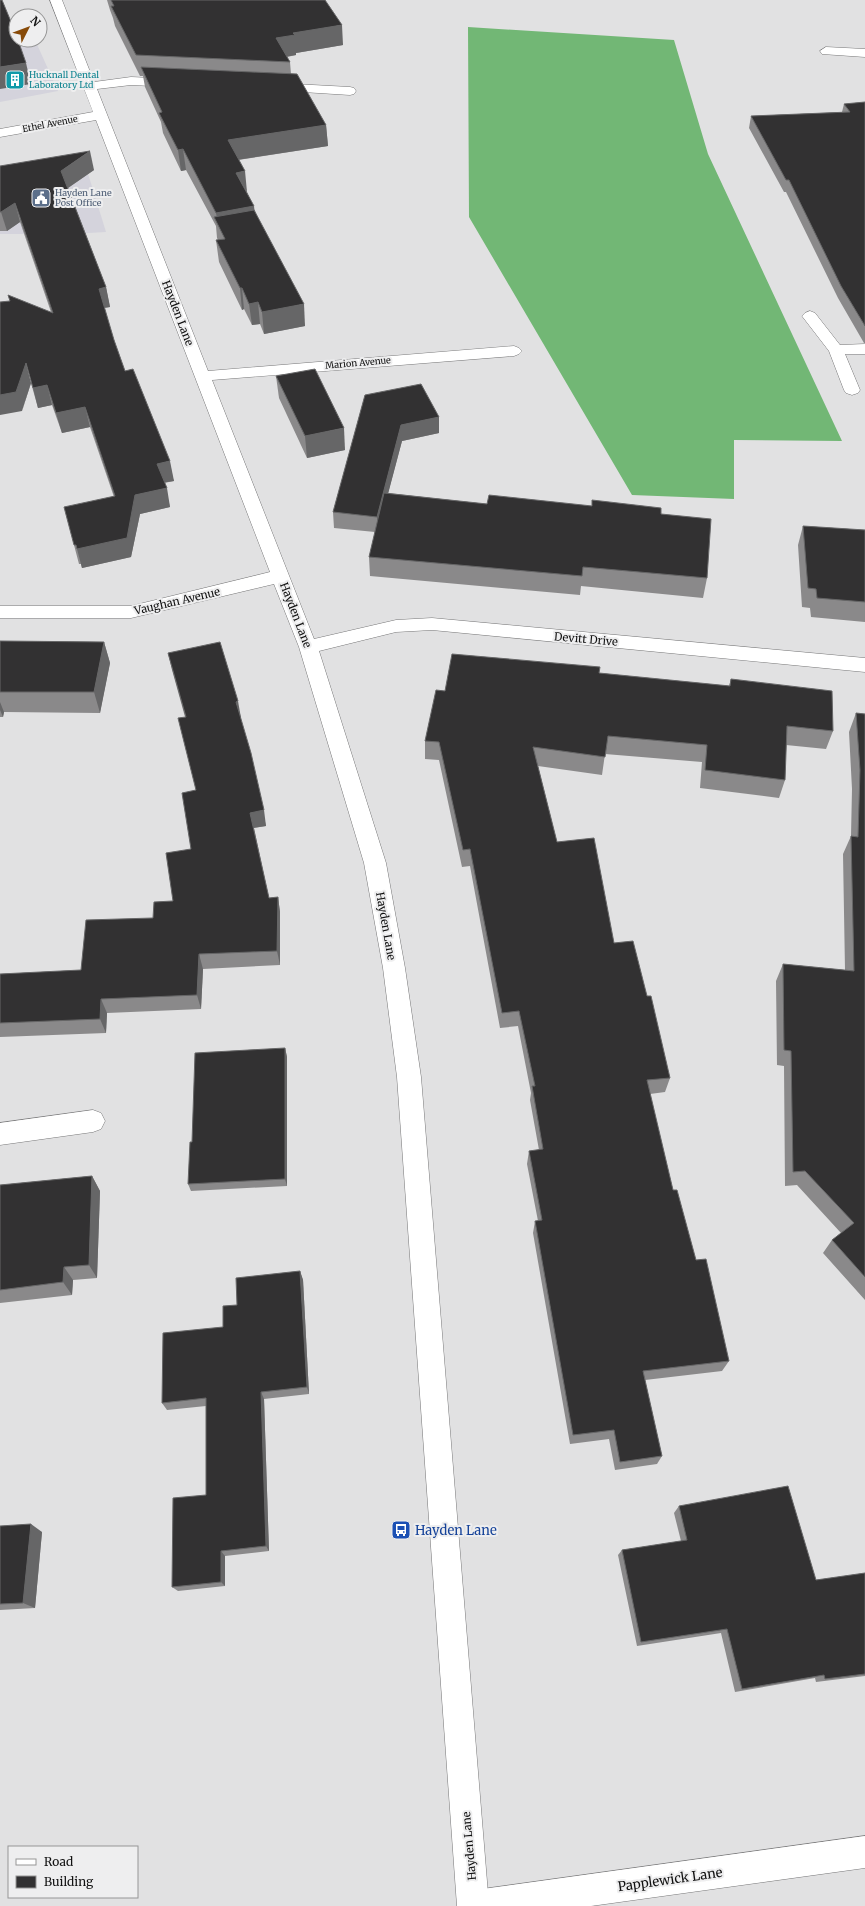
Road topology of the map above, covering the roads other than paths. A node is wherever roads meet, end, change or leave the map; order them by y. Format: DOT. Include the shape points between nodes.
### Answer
graph roads {
  1 [pos="56,0"];
  2 [pos="826,51"];
  3 [pos="865,53"];
  4 [pos="186,83"];
  5 [pos="89,86"];
  6 [pos="264,87"];
  7 [pos="350,91"];
  8 [pos="100,115"];
  9 [pos="0,133"];
  10 [pos="810,316"];
  11 [pos="865,349"];
  12 [pos="836,350"];
  13 [pos="514,351"];
  14 [pos="203,376"];
  15 [pos="852,390"];
  16 [pos="280,576"];
  17 [pos="0,612"];
  18 [pos="308,647"];
  19 [pos="865,665"];
  20 [pos="93,1120"];
  21 [pos="0,1134"];
  22 [pos="865,1852"];
  23 [pos="474,1906"];
  1 -- 5 [label="street, Hayden Lane"];
  2 -- 3 [label="street"];
  4 -- 5 [label="street" via="131,81"];
  5 -- 8 [label="street, Hayden Lane"];
  6 -- 7 [label="street"];
  8 -- 9 [label="street, Ethel Avenue"];
  8 -- 14 [label="street, Hayden Lane"];
  10 -- 12 [label="street"];
  11 -- 12 [label="street"];
  12 -- 15 [label="street"];
  13 -- 14 [label="street, Marion Avenue"];
  14 -- 16 [label="street, Hayden Lane"];
  16 -- 17 [label="street, Vaughan Avenue" via="131,612"];
  16 -- 18 [label="street, Hayden Lane"];
  18 -- 19 [label="street, Devitt Drive" via="396,626 432,624"];
  18 -- 23 [label="street, Hayden Lane" via="375,863 394,968 408,1069"];
  20 -- 21 [label="street"];
  22 -- 23 [label="street, Papplewick Lane"];
}
